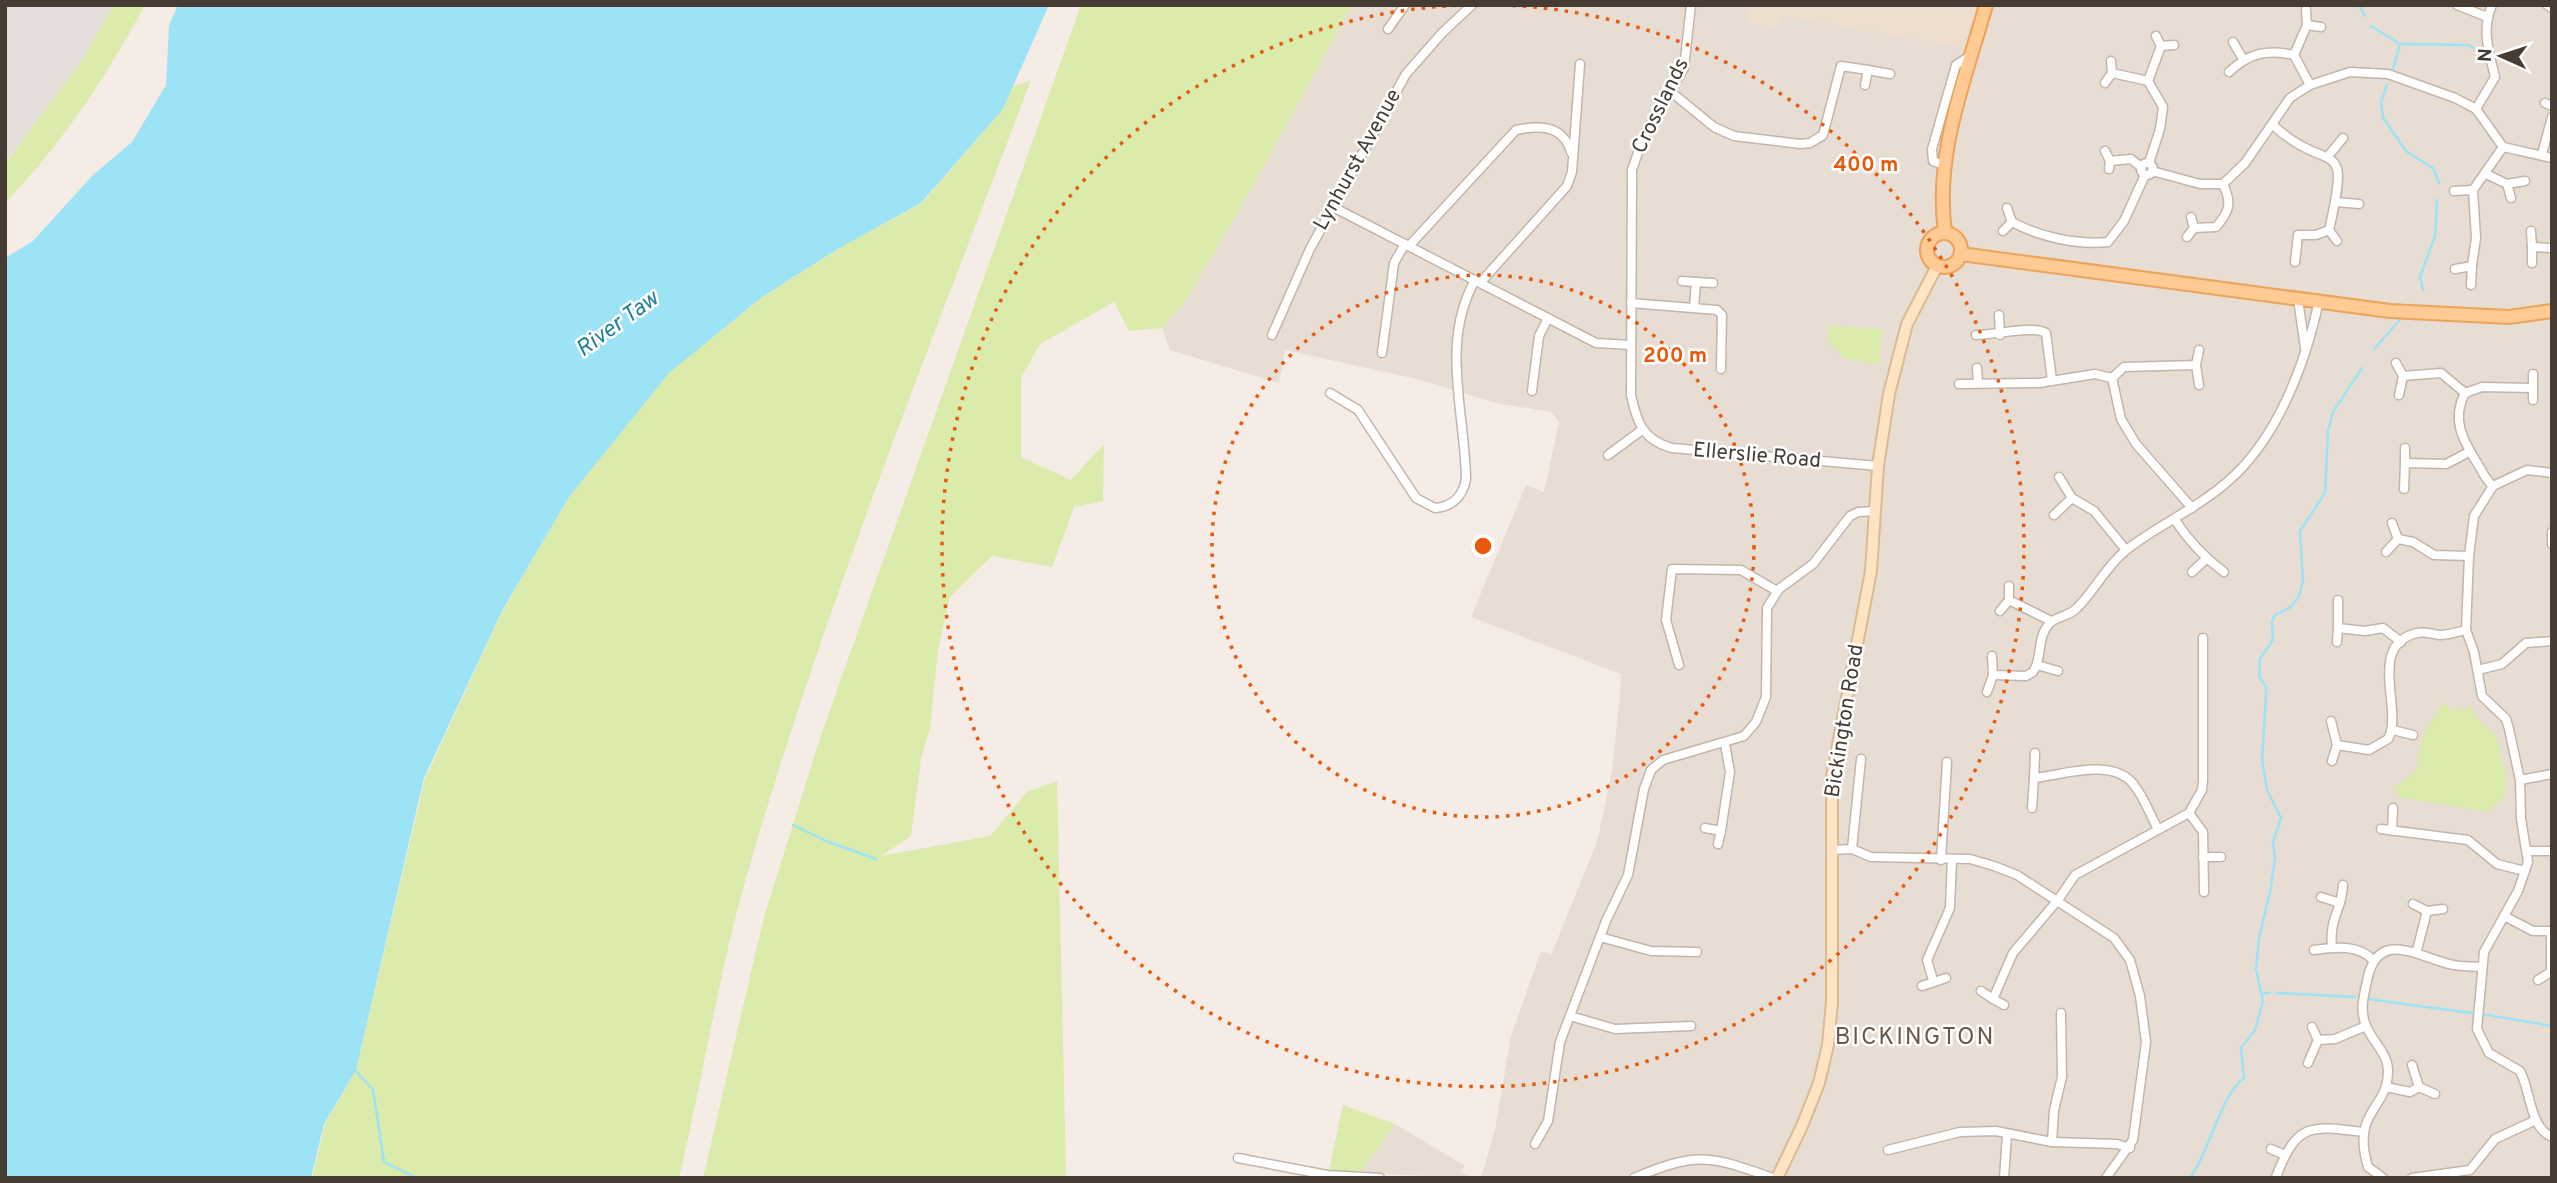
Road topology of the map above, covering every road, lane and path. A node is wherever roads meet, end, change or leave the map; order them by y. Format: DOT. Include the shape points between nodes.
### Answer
graph roads {
  1 [pos="1405,5"];
  2 [pos="1472,5"];
  3 [pos="1691,5"];
  4 [pos="1986,5"];
  5 [pos="2457,5"];
  6 [pos="2492,5"];
  7 [pos="2547,5"];
  8 [pos="2552,8"];
  9 [pos="2306,10"];
  10 [pos="2487,17"];
  11 [pos="2307,25"];
  12 [pos="2321,27"];
  13 [pos="1388,29"];
  14 [pos="2156,36"];
  15 [pos="2233,43"];
  16 [pos="2174,45"];
  17 [pos="2161,46"];
  18 [pos="2294,55"];
  19 [pos="2242,59"];
  20 [pos="2111,61"];
  21 [pos="1580,64"];
  22 [pos="1868,70"];
  23 [pos="2229,72"];
  24 [pos="2112,73"];
  25 [pos="1890,74"];
  26 [pos="2148,81"];
  27 [pos="2105,83"];
  28 [pos="1865,85"];
  29 [pos="2310,85"];
  30 [pos="1670,91"];
  31 [pos="2476,109"];
  32 [pos="2552,117"];
  33 [pos="2274,126"];
  34 [pos="2343,138"];
  35 [pos="2503,147"];
  36 [pos="2105,151"];
  37 [pos="2542,155"];
  38 [pos="2329,156"];
  39 [pos="1573,158"];
  40 [pos="2552,158"];
  41 [pos="2147,169"];
  42 [pos="2487,174"];
  43 [pos="2525,181"];
  44 [pos="2223,184"];
  45 [pos="2507,184"];
  46 [pos="2473,190"];
  47 [pos="2454,191"];
  48 [pos="2511,198"];
  49 [pos="2336,202"];
  50 [pos="2359,204"];
  51 [pos="1333,207"];
  52 [pos="2007,208"];
  53 [pos="2191,217"];
  54 [pos="2012,222"];
  55 [pos="2194,228"];
  56 [pos="2329,230"];
  57 [pos="2003,231"];
  58 [pos="2531,231"];
  59 [pos="1945,232"];
  60 [pos="2187,237"];
  61 [pos="2337,242"];
  62 [pos="1407,245"];
  63 [pos="2532,247"];
  64 [pos="2552,248"];
  65 [pos="1961,254"];
  66 [pos="2295,262"];
  67 [pos="2532,263"];
  68 [pos="1937,266"];
  69 [pos="2472,266"];
  70 [pos="2455,269"];
  71 [pos="1477,281"];
  72 [pos="1682,281"];
  73 [pos="1696,282"];
  74 [pos="1713,283"];
  75 [pos="2472,285"];
  76 [pos="2298,299"];
  77 [pos="2319,301"];
  78 [pos="1631,303"];
  79 [pos="1694,308"];
  80 [pos="2552,311"];
  81 [pos="1999,315"];
  82 [pos="1548,318"];
  83 [pos="1272,335"];
  84 [pos="1976,335"];
  85 [pos="2000,335"];
  86 [pos="1631,345"];
  87 [pos="2199,350"];
  88 [pos="2305,351"];
  89 [pos="1381,353"];
  90 [pos="2396,363"];
  91 [pos="2196,365"];
  92 [pos="1977,368"];
  93 [pos="1721,369"];
  94 [pos="2533,374"];
  95 [pos="2403,376"];
  96 [pos="2112,378"];
  97 [pos="2052,380"];
  98 [pos="1978,383"];
  99 [pos="1959,384"];
  100 [pos="2199,385"];
  101 [pos="2533,388"];
  102 [pos="1532,391"];
  103 [pos="1330,393"];
  104 [pos="2466,393"];
  105 [pos="2399,395"];
  106 [pos="2533,400"];
  107 [pos="1642,430"];
  108 [pos="2405,449"];
  109 [pos="2469,452"];
  110 [pos="1608,455"];
  111 [pos="2405,463"];
  112 [pos="1878,466"];
  113 [pos="2552,473"];
  114 [pos="2059,477"];
  115 [pos="2493,486"];
  116 [pos="2404,489"];
  117 [pos="2072,498"];
  118 [pos="2192,508"];
  119 [pos="1876,511"];
  120 [pos="2054,515"];
  121 [pos="2175,520"];
  122 [pos="2392,523"];
  123 [pos="2552,532"];
  124 [pos="2398,539"];
  125 [pos="2552,544"];
  126 [pos="2126,550"];
  127 [pos="2386,552"];
  128 [pos="2469,556"];
  129 [pos="2206,559"];
  130 [pos="2192,572"];
  131 [pos="2224,572"];
  132 [pos="2009,586"];
  133 [pos="1777,591"];
  134 [pos="2009,600"];
  135 [pos="2337,600"];
  136 [pos="2000,611"];
  137 [pos="2051,621"];
  138 [pos="2337,628"];
  139 [pos="2466,630"];
  140 [pos="2203,638"];
  141 [pos="2552,641"];
  142 [pos="2337,642"];
  143 [pos="2401,642"];
  144 [pos="1993,656"];
  145 [pos="2037,665"];
  146 [pos="1679,666"];
  147 [pos="2478,670"];
  148 [pos="2058,671"];
  149 [pos="1993,675"];
  150 [pos="1987,692"];
  151 [pos="2330,721"];
  152 [pos="2393,730"];
  153 [pos="2413,735"];
  154 [pos="1725,744"];
  155 [pos="2337,746"];
  156 [pos="2035,754"];
  157 [pos="1861,759"];
  158 [pos="2332,761"];
  159 [pos="1947,762"];
  160 [pos="2552,774"];
  161 [pos="2034,778"];
  162 [pos="2520,780"];
  163 [pos="2032,808"];
  164 [pos="2393,808"];
  165 [pos="2189,813"];
  166 [pos="1705,828"];
  167 [pos="2158,829"];
  168 [pos="2381,829"];
  169 [pos="1721,831"];
  170 [pos="2392,831"];
  171 [pos="1718,844"];
  172 [pos="1832,849"];
  173 [pos="1852,849"];
  174 [pos="2528,851"];
  175 [pos="2552,851"];
  176 [pos="2203,857"];
  177 [pos="2221,857"];
  178 [pos="1952,859"];
  179 [pos="1941,860"];
  180 [pos="2525,872"];
  181 [pos="2343,885"];
  182 [pos="2204,892"];
  183 [pos="2321,897"];
  184 [pos="2058,900"];
  185 [pos="2340,903"];
  186 [pos="2413,904"];
  187 [pos="2443,909"];
  188 [pos="2427,911"];
  189 [pos="2504,916"];
  190 [pos="2552,931"];
  191 [pos="1600,937"];
  192 [pos="2332,948"];
  193 [pos="2314,950"];
  194 [pos="2417,950"];
  195 [pos="1697,952"];
  196 [pos="2374,961"];
  197 [pos="2481,967"];
  198 [pos="2551,972"];
  199 [pos="1946,978"];
  200 [pos="1933,981"];
  201 [pos="2538,981"];
  202 [pos="1922,986"];
  203 [pos="1981,991"];
  204 [pos="1993,999"];
  205 [pos="2004,1005"];
  206 [pos="2061,1013"];
  207 [pos="1570,1016"];
  208 [pos="1691,1026"];
  209 [pos="2366,1026"];
  210 [pos="2312,1027"];
  211 [pos="2318,1040"];
  212 [pos="2308,1063"];
  213 [pos="2413,1065"];
  214 [pos="2386,1087"];
  215 [pos="2419,1087"];
  216 [pos="2435,1094"];
  217 [pos="2536,1120"];
  218 [pos="2362,1132"];
  219 [pos="2007,1135"];
  220 [pos="2552,1137"];
  221 [pos="2052,1142"];
  222 [pos="1535,1144"];
  223 [pos="2130,1148"];
  224 [pos="2271,1149"];
  225 [pos="1888,1150"];
  226 [pos="2285,1155"];
  227 [pos="1238,1158"];
  228 [pos="2472,1174"];
  229 [pos="2276,1177"];
  230 [pos="2378,1177"];
  231 [pos="1380,1178"];
  232 [pos="1634,1178"];
  233 [pos="1775,1178"];
  234 [pos="2004,1178"];
  235 [pos="2106,1178"];
  236 [pos="2412,1178"];
  1 -- 13 [label="street"];
  2 -- 51 [label="street, Lynhurst Avenue" via="1406,74"];
  3 -- 30 [label="street, Crosslands" via="1688,54"];
  4 -- 59 [label="main road" via="1943,165"];
  5 -- 10 [label="street"];
  6 -- 10 [label="street"];
  7 -- 8 [label="street"];
  9 -- 11 [label="street"];
  10 -- 31 [label="street" via="2485,38 2495,76"];
  11 -- 12 [label="street"];
  11 -- 18 [label="street"];
  14 -- 17 [label="street"];
  15 -- 19 [label="street"];
  16 -- 17 [label="street"];
  17 -- 26 [label="street"];
  18 -- 19 [label="street" via="2273,51"];
  18 -- 29 [label="street"];
  19 -- 23 [label="street"];
  20 -- 24 [label="street"];
  21 -- 39 [label="street"];
  22 -- 25 [label="street"];
  22 -- 28 [label="street"];
  22 -- 30 [label="street" via="1838,69 1823,135 1800,145 1734,136 1714,127"];
  24 -- 26 [label="street"];
  24 -- 27 [label="street"];
  26 -- 41 [label="street" via="2163,107"];
  29 -- 31 [label="street" via="2350,72 2388,74"];
  29 -- 33 [label="street" via="2290,98"];
  30 -- 78 [label="street, Crosslands" via="1637,151 1632,170"];
  31 -- 35 [label="street"];
  32 -- 37 [label="street"];
  33 -- 38 [label="street" via="2300,148"];
  33 -- 44 [label="street"];
  34 -- 38 [label="street"];
  35 -- 37 [label="street"];
  35 -- 42 [label="street"];
  36 -- 41 [label="street" via="2109,165 2131,159"];
  37 -- 40 [label="street"];
  38 -- 49 [label="street" via="2338,163 2340,174"];
  39 -- 62 [label="street" via="1567,140 1554,130 1536,126 1516,130"];
  39 -- 71 [label="street" via="1567,186"];
  41 -- 44 [label="street" via="2200,184"];
  41 -- 54 [label="street" via="2124,221 2108,242 2088,244 2034,234"];
  42 -- 45 [label="street"];
  42 -- 46 [label="street"];
  43 -- 45 [label="street"];
  44 -- 55 [label="street" via="2230,199 2228,212 2216,227"];
  45 -- 48 [label="street"];
  46 -- 47 [label="street"];
  46 -- 69 [label="street" via="2476,238"];
  49 -- 50 [label="street"];
  49 -- 56 [label="street"];
  51 -- 62 [label="street"];
  51 -- 83 [label="street, Lynhurst Avenue"];
  52 -- 54 [label="street"];
  53 -- 55 [label="street"];
  54 -- 57 [label="street"];
  55 -- 60 [label="street"];
  56 -- 61 [label="street"];
  56 -- 66 [label="street" via="2298,235"];
  58 -- 63 [label="street"];
  59 -- 65 [label="main road" via="1958,240"];
  59 -- 68 [label="main road" via="1932,237 1927,248"];
  62 -- 71 [label="street"];
  62 -- 89 [label="street" via="1394,263"];
  63 -- 64 [label="street"];
  63 -- 67 [label="street"];
  65 -- 68 [label="main road" via="1954,264"];
  65 -- 76 [label="main road"];
  68 -- 112 [label="main road, Bickington Road" via="1907,324 1889,394"];
  69 -- 70 [label="street"];
  69 -- 75 [label="street"];
  71 -- 82 [label="street"];
  71 -- 103 [label="street" via="1463,302 1454,373 1466,479 1461,495 1441,508 1416,498 1364,417"];
  72 -- 73 [label="street"];
  73 -- 74 [label="street"];
  73 -- 79 [label="street"];
  76 -- 77 [label="main road"];
  76 -- 88 [label="street"];
  77 -- 80 [label="main road" via="2427,314 2509,317"];
  77 -- 88 [label="street"];
  78 -- 79 [label="street"];
  78 -- 86 [label="street"];
  79 -- 93 [label="street" via="1723,315"];
  81 -- 85 [label="street"];
  82 -- 86 [label="street" via="1597,343"];
  82 -- 102 [label="street" via="1539,336"];
  84 -- 85 [label="street"];
  85 -- 97 [label="street" via="2027,329 2046,333"];
  86 -- 107 [label="street" via="1630,395"];
  87 -- 91 [label="street"];
  88 -- 118 [label="street" via="2266,436 2227,483"];
  90 -- 95 [label="street"];
  91 -- 96 [label="street" via="2124,367"];
  91 -- 100 [label="street"];
  92 -- 98 [label="street"];
  94 -- 101 [label="street"];
  95 -- 104 [label="street" via="2441,373"];
  95 -- 105 [label="street"];
  96 -- 97 [label="street" via="2095,374"];
  96 -- 118 [label="street" via="2121,419 2136,444"];
  97 -- 98 [label="street" via="2000,386"];
  98 -- 99 [label="street"];
  101 -- 104 [label="street" via="2482,387"];
  101 -- 106 [label="street"];
  104 -- 109 [label="street" via="2459,416"];
  107 -- 110 [label="street"];
  107 -- 112 [label="street, Ellerslie Road" via="1657,444 1672,448"];
  108 -- 111 [label="street"];
  109 -- 111 [label="street" via="2445,464"];
  109 -- 115 [label="street"];
  111 -- 116 [label="street"];
  112 -- 119 [label="main road, Bickington Road"];
  113 -- 115 [label="street" via="2527,470"];
  114 -- 117 [label="street"];
  115 -- 128 [label="street" via="2474,516"];
  117 -- 120 [label="street"];
  117 -- 126 [label="street" via="2094,510"];
  118 -- 121 [label="street"];
  119 -- 133 [label="street" via="1850,516 1813,564"];
  119 -- 172 [label="main road, Bickington Road" via="1871,571 1832,776"];
  121 -- 126 [label="street"];
  121 -- 129 [label="street"];
  122 -- 124 [label="street"];
  123 -- 125 [label="street"];
  124 -- 127 [label="street"];
  124 -- 128 [label="street" via="2434,555"];
  126 -- 137 [label="street" via="2075,611"];
  128 -- 139 [label="street"];
  129 -- 130 [label="street"];
  129 -- 131 [label="street"];
  132 -- 134 [label="street"];
  133 -- 146 [label="street" via="1741,570 1672,569 1666,621"];
  133 -- 154 [label="street" via="1767,608 1766,697 1756,722 1744,736"];
  134 -- 136 [label="street"];
  134 -- 137 [label="street"];
  135 -- 138 [label="street"];
  137 -- 145 [label="street" via="2043,633"];
  138 -- 142 [label="street"];
  138 -- 143 [label="street" via="2383,628"];
  139 -- 143 [label="street" via="2418,633"];
  139 -- 147 [label="street"];
  140 -- 165 [label="street" via="2203,780"];
  141 -- 147 [label="street" via="2526,643 2502,664"];
  143 -- 152 [label="street" via="2389,673"];
  144 -- 149 [label="street"];
  145 -- 148 [label="street"];
  145 -- 149 [label="street" via="2026,676"];
  147 -- 162 [label="street" via="2482,695 2506,719"];
  149 -- 150 [label="street"];
  151 -- 155 [label="street"];
  152 -- 153 [label="street"];
  152 -- 155 [label="street" via="2381,745 2369,750"];
  154 -- 169 [label="street" via="1730,772"];
  154 -- 191 [label="street" via="1663,760 1651,770 1628,875"];
  155 -- 158 [label="street"];
  156 -- 161 [label="street"];
  157 -- 173 [label="street"];
  159 -- 179 [label="street"];
  160 -- 162 [label="street"];
  161 -- 163 [label="street"];
  161 -- 167 [label="street" via="2098,770 2122,774 2134,785"];
  162 -- 174 [label="street"];
  164 -- 170 [label="street"];
  165 -- 167 [label="street"];
  165 -- 176 [label="street" via="2203,832"];
  166 -- 169 [label="street"];
  167 -- 184 [label="street" via="2075,875"];
  168 -- 170 [label="street"];
  169 -- 171 [label="street"];
  170 -- 180 [label="street" via="2468,839 2497,863"];
  172 -- 173 [label="street"];
  172 -- 233 [label="main road, Bickington Road" via="1828,1045 1807,1115"];
  173 -- 179 [label="street" via="1871,857"];
  174 -- 175 [label="street"];
  174 -- 180 [label="street"];
  176 -- 177 [label="street"];
  176 -- 182 [label="street"];
  178 -- 179 [label="street"];
  178 -- 184 [label="street" via="1994,866"];
  178 -- 200 [label="street" via="1950,908 1927,960"];
  180 -- 189 [label="street"];
  181 -- 185 [label="street"];
  183 -- 185 [label="street"];
  184 -- 204 [label="street" via="2013,953"];
  184 -- 223 [label="street" via="2114,938 2130,960 2146,1042"];
  185 -- 192 [label="street" via="2330,927"];
  186 -- 188 [label="street"];
  187 -- 188 [label="street"];
  188 -- 194 [label="street"];
  189 -- 190 [label="street" via="2533,930"];
  189 -- 197 [label="street"];
  190 -- 198 [label="street"];
  191 -- 195 [label="street" via="1651,951"];
  191 -- 207 [label="street"];
  192 -- 193 [label="street"];
  192 -- 196 [label="street" via="2360,951"];
  194 -- 196 [label="street" via="2392,949"];
  194 -- 197 [label="street" via="2452,965"];
  196 -- 209 [label="street" via="2362,1007"];
  197 -- 217 [label="street" via="2477,1029 2489,1053 2520,1070"];
  198 -- 201 [label="street"];
  199 -- 200 [label="street"];
  200 -- 202 [label="street"];
  203 -- 204 [label="street"];
  204 -- 205 [label="street"];
  206 -- 221 [label="street" via="2062,1077"];
  207 -- 208 [label="street" via="1615,1029"];
  207 -- 222 [label="street" via="1560,1042 1548,1121"];
  209 -- 211 [label="street" via="2335,1039"];
  209 -- 214 [label="street" via="2386,1060"];
  210 -- 211 [label="street"];
  211 -- 212 [label="street"];
  213 -- 215 [label="street"];
  214 -- 215 [label="street" via="2410,1092"];
  214 -- 218 [label="street"];
  215 -- 216 [label="street"];
  217 -- 220 [label="street" via="2544,1134"];
  217 -- 228 [label="street" via="2495,1139"];
  218 -- 226 [label="street" via="2321,1126 2302,1133"];
  218 -- 230 [label="street" via="2368,1167"];
  219 -- 221 [label="street"];
  219 -- 225 [label="street" via="1960,1132"];
  219 -- 234 [label="street"];
  221 -- 223 [label="street"];
  223 -- 235 [label="street"];
  224 -- 226 [label="street"];
  226 -- 229 [label="street"];
  227 -- 231 [label="street" via="1326,1175"];
  228 -- 236 [label="street"];
  232 -- 233 [label="street" via="1679,1160 1703,1159"];
}
